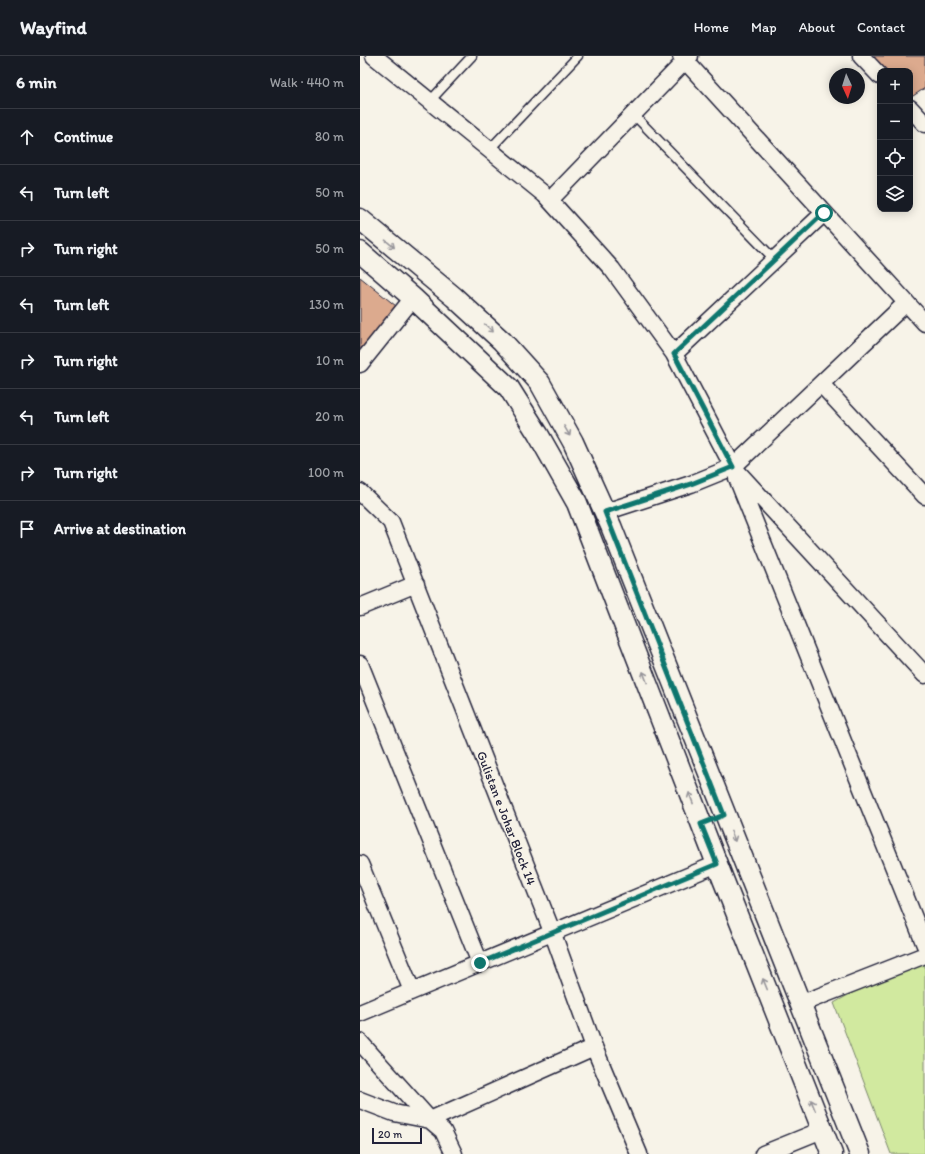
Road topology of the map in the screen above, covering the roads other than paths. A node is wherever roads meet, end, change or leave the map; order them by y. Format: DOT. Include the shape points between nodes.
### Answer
graph roads {
  1 [pos="374,56"];
  2 [pos="472,56"];
  3 [pos="578,56"];
  4 [pos="861,56"];
  5 [pos="686,58"];
  6 [pos="877,73"];
  7 [pos="429,102"];
  8 [pos="913,111"];
  9 [pos="633,114"];
  10 [pos="925,124"];
  11 [pos="489,150"];
  12 [pos="550,200"];
  13 [pos="824,213"];
  14 [pos="360,219"];
  15 [pos="360,252"];
  16 [pos="775,260"];
  17 [pos="413,298"];
  18 [pos="906,303"];
  19 [pos="925,323"];
  20 [pos="674,354"];
  21 [pos="360,364"];
  22 [pos="821,384"];
  23 [pos="733,467"];
  24 [pos="360,492"];
  25 [pos="925,496"];
  26 [pos="605,512"];
  27 [pos="416,584"];
  28 [pos="360,607"];
  29 [pos="360,664"];
  30 [pos="925,675"];
  31 [pos="724,815"];
  32 [pos="701,824"];
  33 [pos="360,864"];
  34 [pos="717,864"];
  35 [pos="553,934"];
  36 [pos="925,945"];
  37 [pos="925,955"];
  38 [pos="480,963"];
  39 [pos="412,991"];
  40 [pos="800,1004"];
  41 [pos="360,1013"];
  42 [pos="360,1042"];
  43 [pos="594,1047"];
  44 [pos="360,1100"];
  45 [pos="430,1120"];
  46 [pos="822,1130"];
  47 [pos="454,1154"];
  48 [pos="638,1154"];
  49 [pos="764,1154"];
  50 [pos="832,1154"];
  51 [pos="860,1154"];
  1 -- 7 [label="street"];
  2 -- 7 [label="lane"];
  3 -- 11 [label="lane"];
  4 -- 6 [label="street"];
  5 -- 9 [label="street"];
  5 -- 13 [label="street"];
  7 -- 11 [label="street"];
  8 -- 10 [label="street"];
  9 -- 12 [label="street"];
  9 -- 16 [label="lane"];
  11 -- 12 [label="street"];
  12 -- 20 [label="street" via="612,269"];
  13 -- 16 [label="street"];
  13 -- 18 [label="street"];
  14 -- 26 [label="street, one-way" via="454,297 502,341 540,383 573,442"];
  15 -- 17 [label="street"];
  16 -- 20 [label="street"];
  17 -- 21 [label="street"];
  32 -- 17 [label="street, one-way" via="577,503 509,388"];
  18 -- 19 [label="street"];
  18 -- 22 [label="street"];
  20 -- 23 [label="street"];
  22 -- 23 [label="street"];
  22 -- 25 [label="street"];
  23 -- 26 [label="street" via="691,484"];
  23 -- 30 [label="street"];
  23 -- 36 [label="street"];
  24 -- 27 [label="street, Gulistan e Johar Block 14" via="391,522"];
  26 -- 31 [label="street"];
  27 -- 28 [label="street"];
  27 -- 35 [label="street, Gulistan e Johar Block 14"];
  29 -- 38 [label="street"];
  31 -- 32 [label="street"];
  31 -- 40 [label="street, one-way"];
  32 -- 34 [label="street"];
  33 -- 39 [label="street"];
  34 -- 35 [label="street"];
  46 -- 34 [label="street, one-way"];
  35 -- 38 [label="street"];
  35 -- 43 [label="street, Gulistan e Johar Block 14"];
  37 -- 40 [label="street"];
  38 -- 39 [label="street"];
  39 -- 41 [label="street"];
  40 -- 51 [label="street"];
  42 -- 45 [label="street"];
  43 -- 45 [label="street"];
  43 -- 48 [label="street, Gulistan e Johar Block 14"];
  44 -- 45 [label="street" via="394,1113"];
  45 -- 47 [label="street" via="443,1131"];
  46 -- 49 [label="street"];
  46 -- 50 [label="street"];
}
